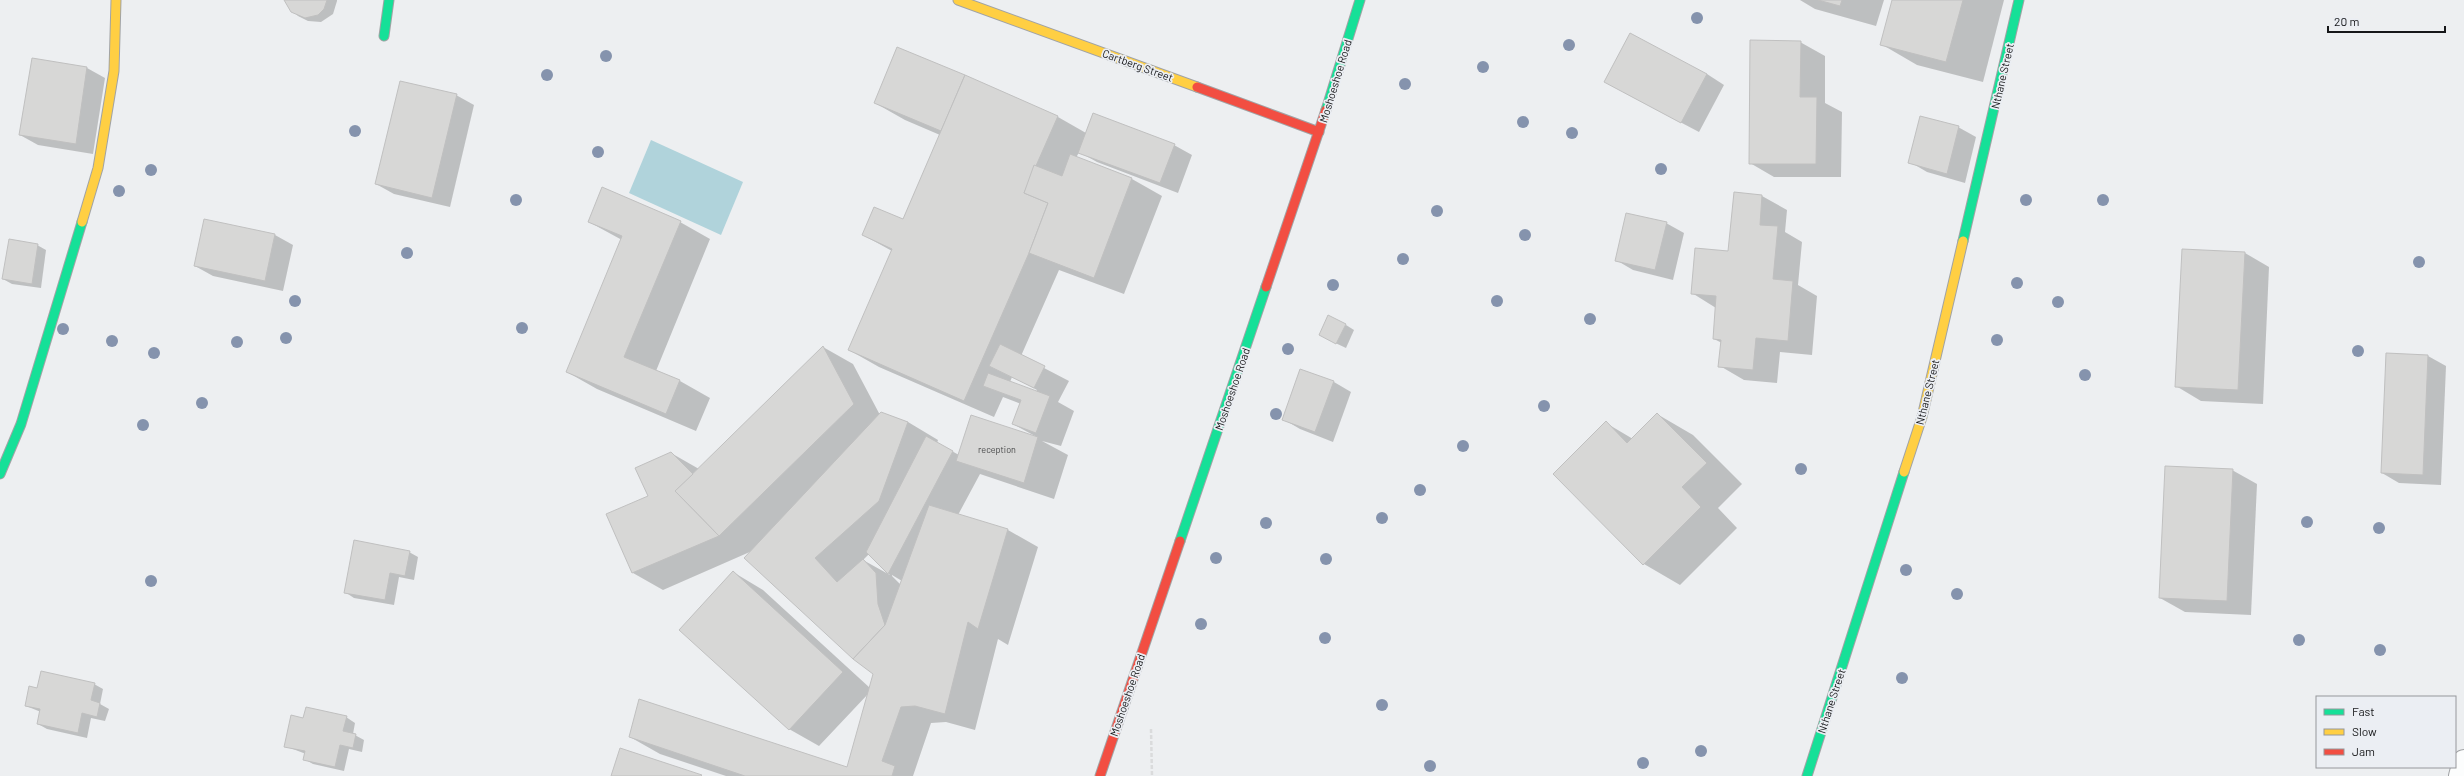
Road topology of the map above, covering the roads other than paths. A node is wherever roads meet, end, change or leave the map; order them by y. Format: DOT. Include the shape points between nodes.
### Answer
graph roads {
  1 [pos="116,0"];
  2 [pos="389,0"];
  3 [pos="958,0"];
  4 [pos="1360,0"];
  5 [pos="2020,0"];
  6 [pos="384,36"];
  7 [pos="1319,132"];
  8 [pos="0,474"];
  9 [pos="2464,761"];
  10 [pos="1100,776"];
  11 [pos="1807,776"];
  12 [pos="2460,776"];
  1 -- 8 [label="street" via="114,71 98,168 21,424"];
  2 -- 6 [label="street"];
  3 -- 7 [label="street, Cartberg Street" via="992,10"];
  4 -- 7 [label="street, Moshoeshoe Road"];
  5 -- 11 [label="street, Nthane Street" via="1922,417"];
  7 -- 10 [label="street, Moshoeshoe Road"];
  9 -- 12 [label="street"];
}
